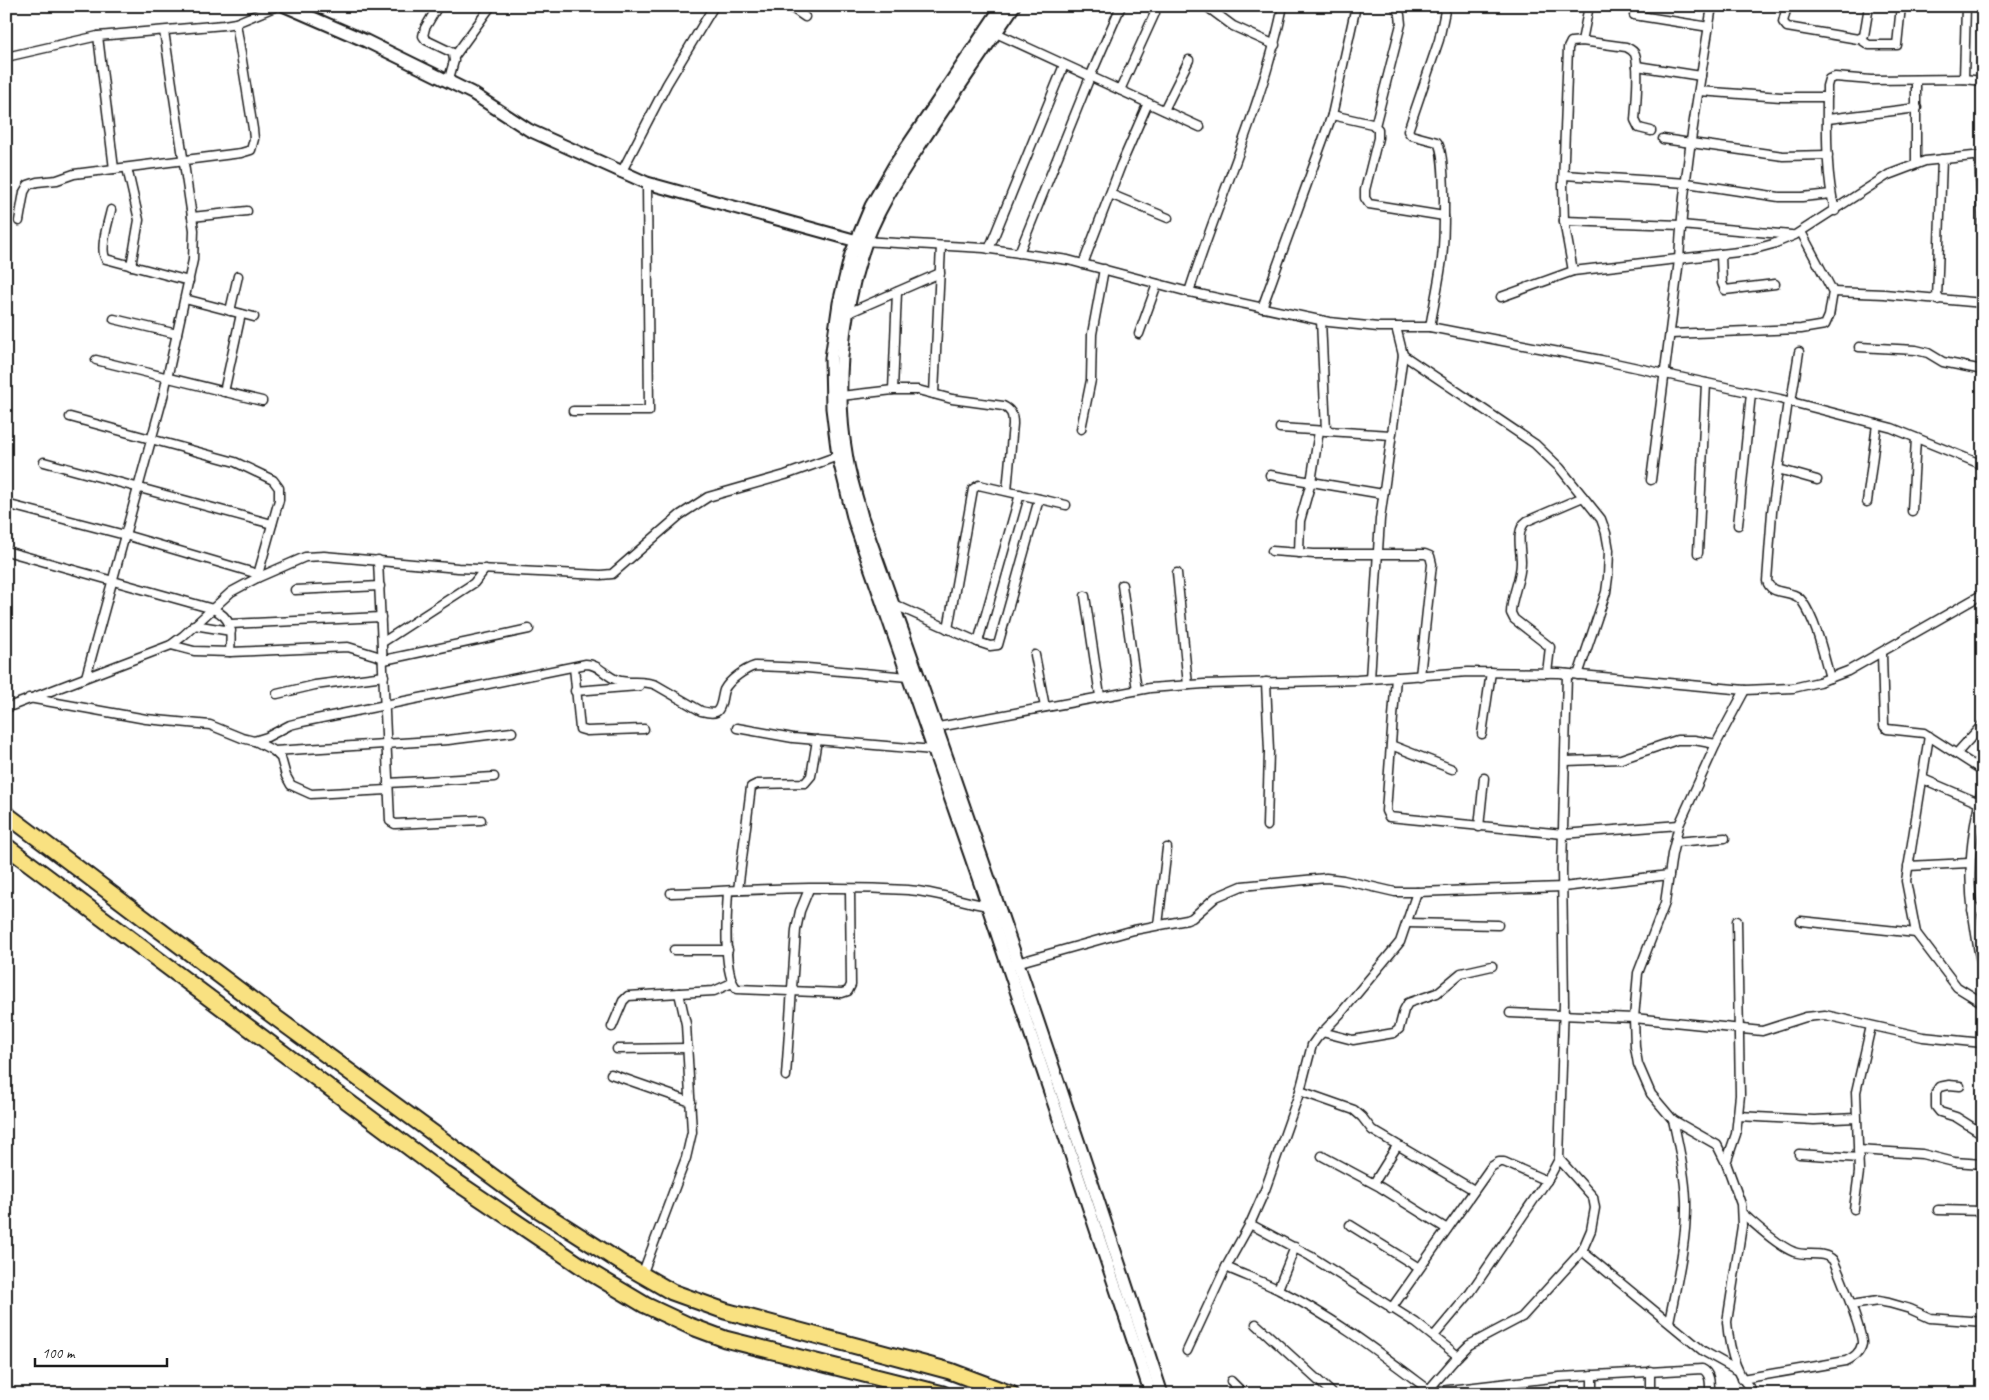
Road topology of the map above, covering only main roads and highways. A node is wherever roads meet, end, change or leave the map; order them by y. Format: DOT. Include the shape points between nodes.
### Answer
graph roads {
  1 [pos="285,6"];
  2 [pos="1002,6"];
  3 [pos="1014,6"];
  4 [pos="304,10"];
  5 [pos="862,241"];
  6 [pos="931,728"];
  7 [pos="6,814"];
  8 [pos="6,846"];
  9 [pos="1012,964"];
  10 [pos="943,1394"];
  11 [pos="1011,1394"];
  12 [pos="1152,1394"];
  13 [pos="1162,1394"];
  1 -- 4 [label="main road"];
  2 -- 5 [label="main road" via="894,166 871,206"];
  3 -- 5 [label="main road" via="901,173"];
  4 -- 5 [label="main road" via="472,93 529,130 621,173 647,183"];
  5 -- 6 [label="main road" via="842,357 841,396 847,459 862,517"];
  5 -- 6 [label="main road" via="852,254 831,358 832,408 838,456 854,522 908,677"];
  6 -- 9 [label="main road"];
  6 -- 9 [label="main road" via="933,750 987,906"];
  7 -- 11 [label="highway" via="534,1207 642,1275 672,1292 724,1311 950,1371"];
  8 -- 10 [label="highway" via="446,1175 630,1296 726,1340"];
  9 -- 12 [label="main road"];
  9 -- 13 [label="main road" via="1099,1202"];
}
